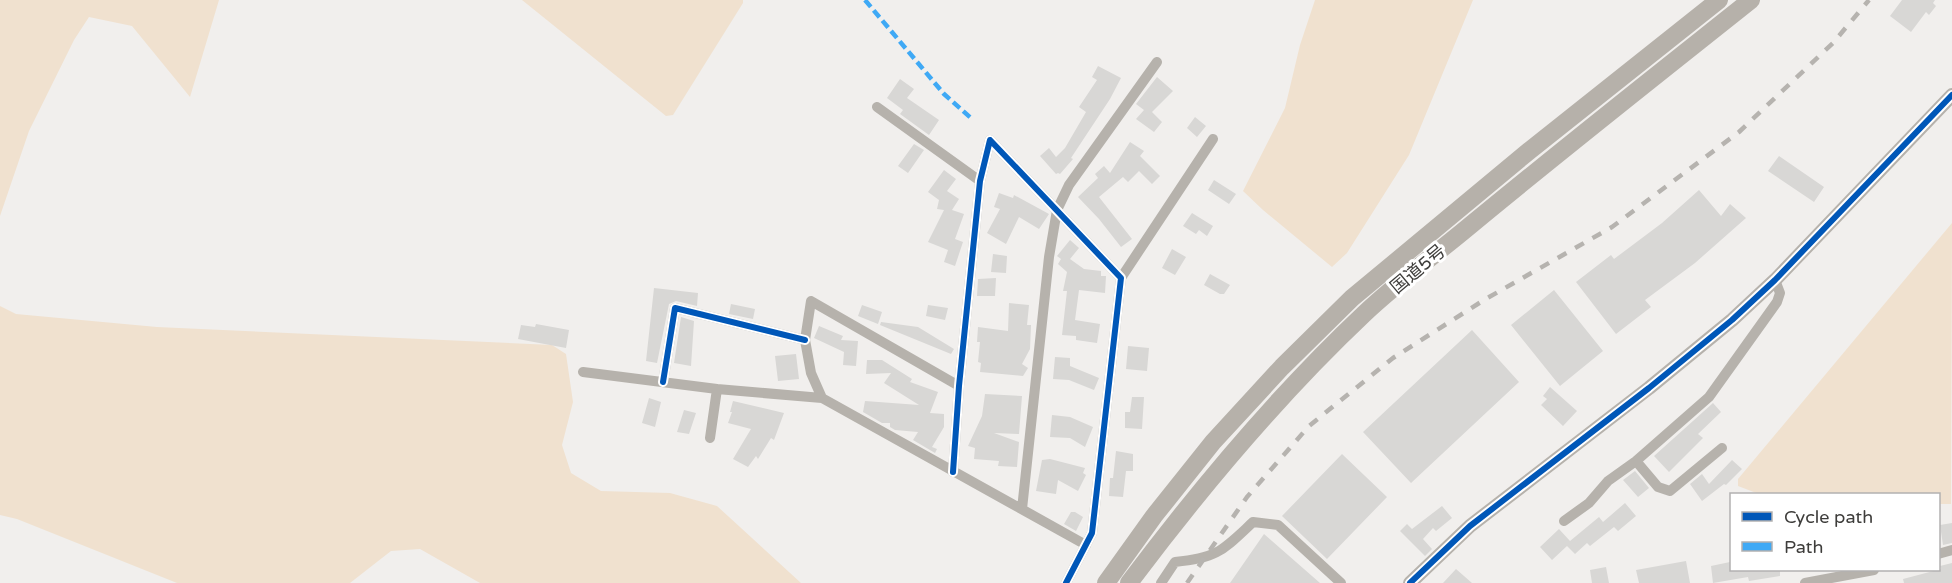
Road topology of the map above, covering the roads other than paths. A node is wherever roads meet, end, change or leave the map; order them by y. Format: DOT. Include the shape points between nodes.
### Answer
graph roads {
  1 [pos="1719,0"];
  2 [pos="1751,0"];
  3 [pos="1157,62"];
  4 [pos="1952,95"];
  5 [pos="877,107"];
  6 [pos="1214,139"];
  7 [pos="981,181"];
  8 [pos="1057,210"];
  9 [pos="1121,278"];
  10 [pos="1775,280"];
  11 [pos="805,340"];
  12 [pos="583,372"];
  13 [pos="663,382"];
  14 [pos="959,386"];
  15 [pos="717,389"];
  16 [pos="822,398"];
  17 [pos="710,438"];
  18 [pos="1722,448"];
  19 [pos="1636,461"];
  20 [pos="953,472"];
  21 [pos="1022,509"];
  22 [pos="1564,521"];
  23 [pos="1086,545"];
  24 [pos="1869,571"];
  25 [pos="1066,583"];
  26 [pos="1106,583"];
  27 [pos="1129,583"];
  28 [pos="1161,583"];
  29 [pos="1341,583"];
  30 [pos="1410,583"];
  31 [pos="1805,583"];
  1 -- 26 [label="highway, 国道5号" via="1352,298 1213,441"];
  2 -- 27 [label="highway, 国道5号" via="1540,167 1366,312 1228,456"];
  3 -- 8 [label="street" via="1069,185"];
  4 -- 10 [label="street"];
  5 -- 7 [label="street"];
  6 -- 9 [label="street"];
  7 -- 8 [label="street" via="990,140"];
  7 -- 14 [label="street"];
  8 -- 9 [label="street"];
  8 -- 21 [label="street"];
  9 -- 23 [label="street" via="1092,533"];
  10 -- 19 [label="street" via="1780,293 1777,303 1709,397"];
  10 -- 30 [label="street" via="1649,388 1470,526"];
  11 -- 13 [label="street" via="675,308"];
  11 -- 14 [label="street" via="811,301"];
  11 -- 16 [label="street" via="811,373"];
  12 -- 13 [label="street"];
  13 -- 15 [label="street"];
  14 -- 20 [label="street"];
  15 -- 16 [label="street"];
  15 -- 17 [label="street"];
  16 -- 20 [label="street"];
  18 -- 19 [label="street" via="1670,491 1658,488"];
  19 -- 22 [label="street"];
  20 -- 21 [label="street"];
  21 -- 23 [label="street"];
  23 -- 25 [label="street"];
  24 -- 31 [label="street"];
  28 -- 29 [label="street" via="1175,562 1202,560 1222,550 1253,522 1278,525"];
}
